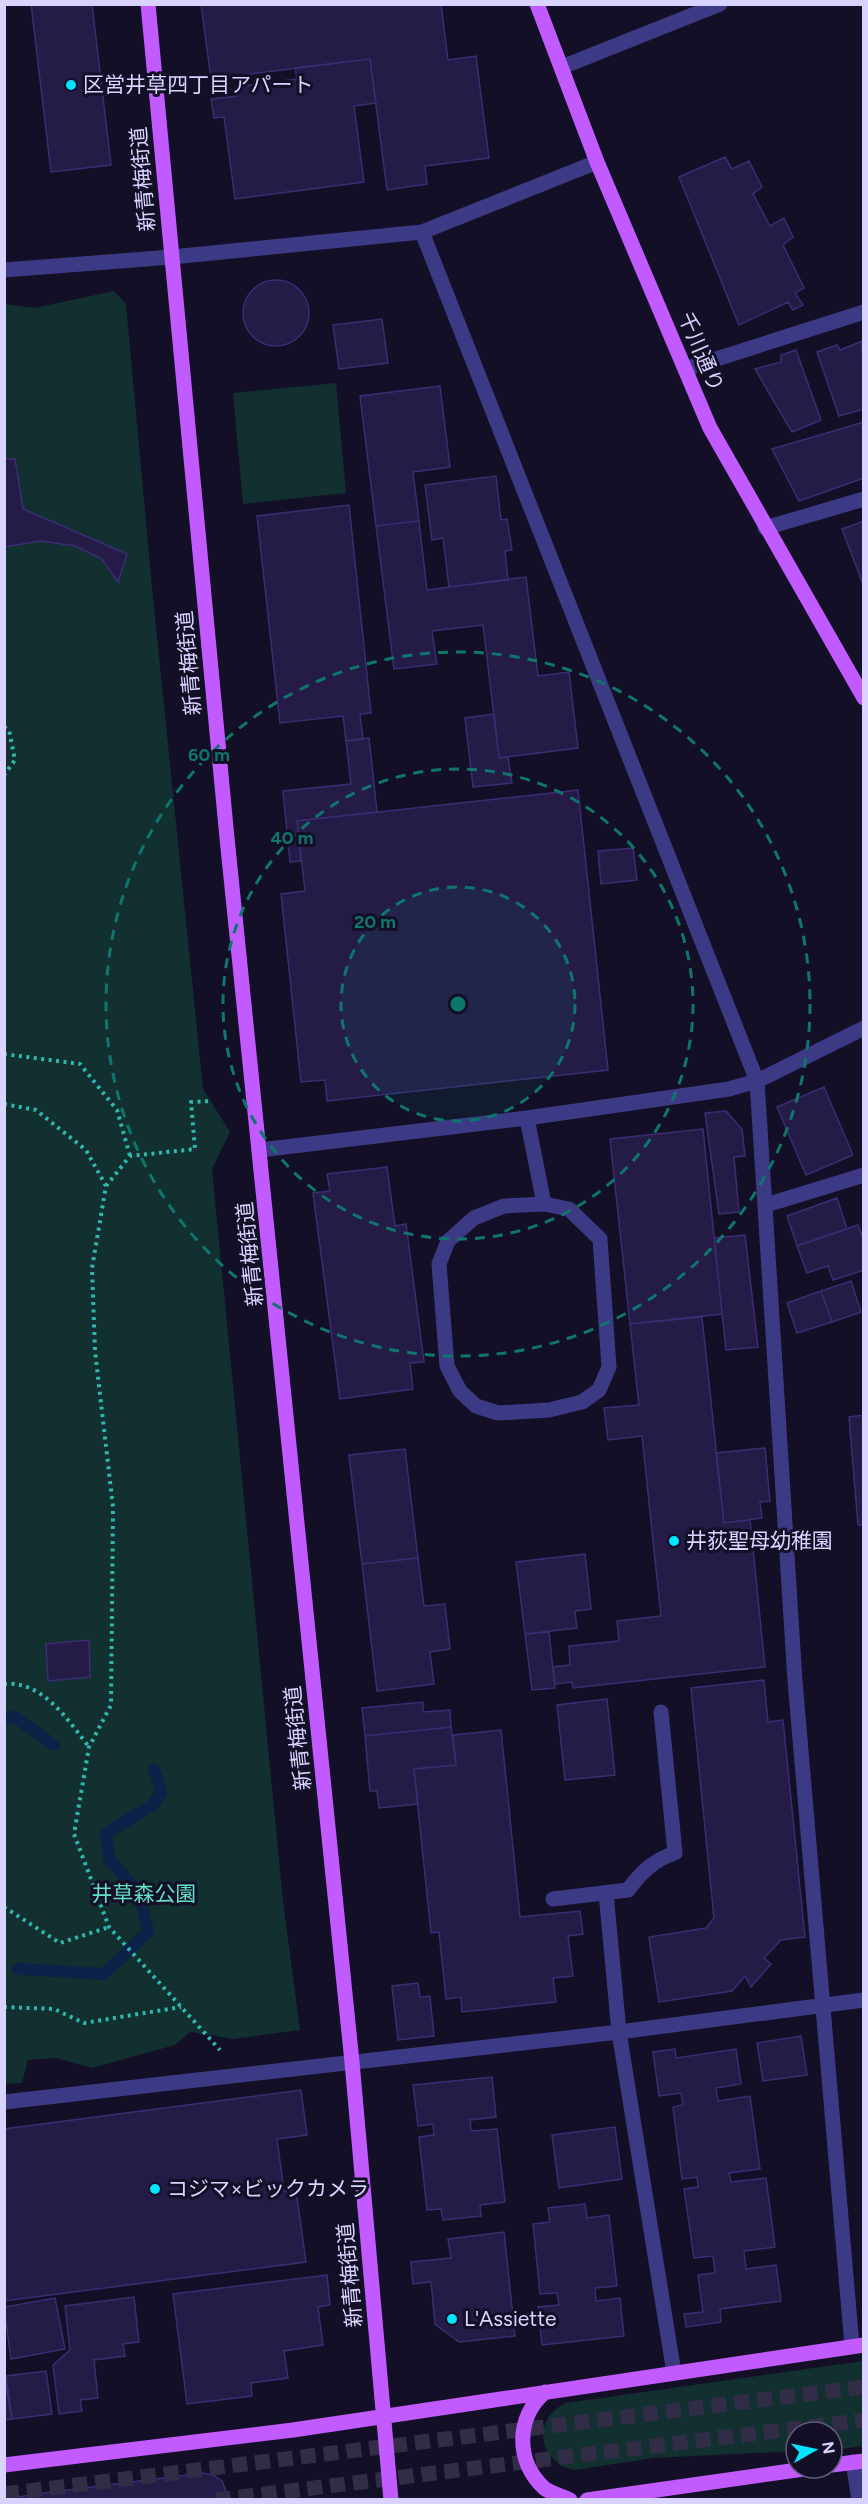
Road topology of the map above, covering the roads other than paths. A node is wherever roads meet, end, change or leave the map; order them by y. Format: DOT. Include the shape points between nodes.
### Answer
graph roads {
  1 [pos="148,4"];
  2 [pos="537,4"];
  3 [pos="720,4"];
  4 [pos="562,67"];
  5 [pos="597,162"];
  6 [pos="422,232"];
  7 [pos="172,257"];
  8 [pos="4,270"];
  9 [pos="864,312"];
  10 [pos="685,369"];
  11 [pos="864,499"];
  12 [pos="765,528"];
  13 [pos="864,698"];
  14 [pos="864,1028"];
  15 [pos="757,1081"];
  16 [pos="527,1118"];
  17 [pos="260,1150"];
  18 [pos="864,1175"];
  19 [pos="544,1204"];
  20 [pos="766,1205"];
  21 [pos="661,1712"];
  22 [pos="606,1893"];
  23 [pos="553,1899"];
  24 [pos="864,2000"];
  25 [pos="821,2005"];
  26 [pos="618,2032"];
  27 [pos="352,2062"];
  28 [pos="4,2102"];
  29 [pos="858,2346"];
  30 [pos="674,2373"];
  31 [pos="545,2392"];
  32 [pos="384,2416"];
  33 [pos="858,2461"];
  34 [pos="4,2465"];
  35 [pos="784,2472"];
  36 [pos="391,2499"];
  37 [pos="570,2499"];
  38 [pos="587,2499"];
  39 [pos="859,2499"];
  1 -- 7 [label="main road, 新青梅街道"];
  2 -- 4 [label="main road, 千川通り"];
  3 -- 4 [label="street"];
  4 -- 5 [label="main road, 千川通り"];
  5 -- 6 [label="street"];
  5 -- 10 [label="main road, 千川通り"];
  6 -- 7 [label="street"];
  6 -- 15 [label="street"];
  7 -- 8 [label="street"];
  7 -- 17 [label="main road, 新青梅街道"];
  9 -- 10 [label="street"];
  10 -- 12 [label="main road, 千川通り" via="710,428"];
  11 -- 12 [label="street"];
  12 -- 13 [label="main road, 千川通り"];
  14 -- 15 [label="street"];
  15 -- 16 [label="street" via="729,1089"];
  15 -- 20 [label="street"];
  16 -- 17 [label="street"];
  16 -- 19 [label="street"];
  17 -- 27 [label="main road, 新青梅街道"];
  18 -- 20 [label="street"];
  19 -- 19 [label="street" via="569,1209 600,1239 609,1367 599,1390 582,1402 549,1410 498,1413 476,1406 460,1391 447,1366 439,1264 448,1241 474,1218 504,1206"];
  20 -- 25 [label="street" via="795,1682"];
  21 -- 22 [label="street" via="675,1853 645,1869 628,1890"];
  22 -- 23 [label="street"];
  22 -- 26 [label="street"];
  24 -- 25 [label="street"];
  25 -- 26 [label="street"];
  25 -- 29 [label="street"];
  26 -- 27 [label="street"];
  26 -- 30 [label="street"];
  27 -- 28 [label="street"];
  27 -- 32 [label="main road, 新青梅街道"];
  29 -- 30 [label="main road"];
  30 -- 31 [label="main road"];
  31 -- 32 [label="main road"];
  31 -- 37 [label="main road" via="525,2418 523,2450 531,2473 545,2489"];
  32 -- 34 [label="main road"];
  32 -- 36 [label="main road, 新青梅街道"];
  33 -- 39 [label="street"];
  35 -- 38 [label="main road"];
}
